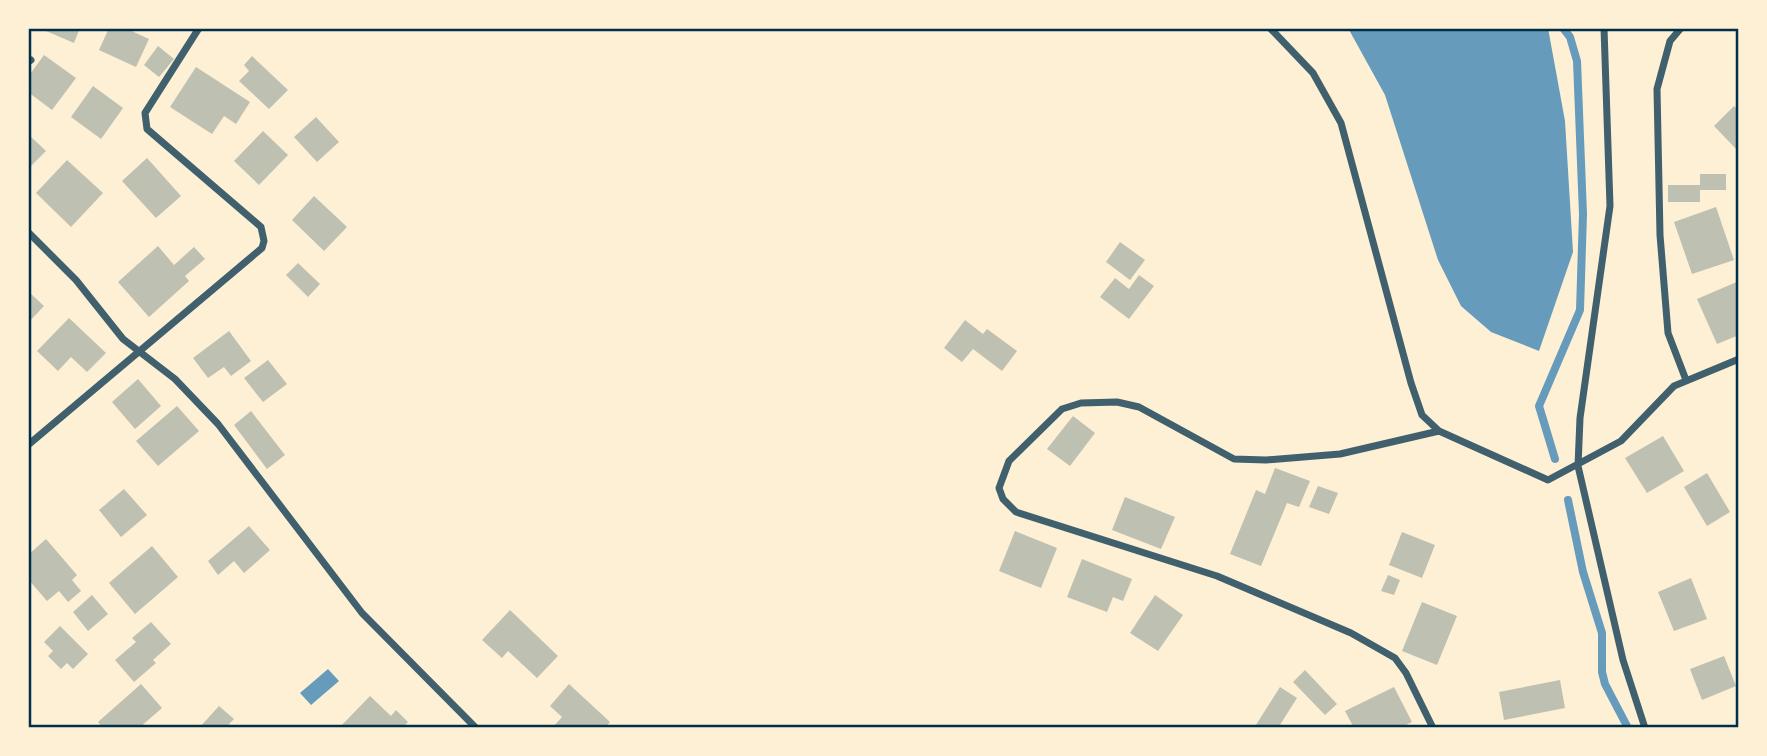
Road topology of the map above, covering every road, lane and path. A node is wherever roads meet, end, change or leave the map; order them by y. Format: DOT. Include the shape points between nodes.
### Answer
graph roads {
  1 [pos="199,28"];
  2 [pos="1270,28"];
  3 [pos="1604,28"];
  4 [pos="1681,28"];
  5 [pos="28,232"];
  6 [pos="141,352"];
  7 [pos="1739,359"];
  8 [pos="1686,380"];
  9 [pos="1439,431"];
  10 [pos="28,445"];
  11 [pos="1578,466"];
  12 [pos="476,728"];
  13 [pos="1433,728"];
  14 [pos="1645,728"];
  1 -- 6 [label="street" via="145,113 144,122 261,227 264,241 256,256"];
  2 -- 9 [label="street" via="1313,73 1341,124 1411,383 1422,415"];
  3 -- 11 [label="street" via="1610,206 1580,418"];
  4 -- 8 [label="street" via="1670,41 1657,89 1660,235 1668,333"];
  5 -- 6 [label="street" via="76,280 123,339"];
  6 -- 10 [label="street"];
  6 -- 12 [label="street" via="175,379 218,424 362,613"];
  7 -- 8 [label="street"];
  8 -- 11 [label="street" via="1674,386 1621,441"];
  9 -- 11 [label="street" via="1548,480"];
  9 -- 13 [label="street" via="1340,454 1234,459 1139,407 1081,403 1062,408 1009,461 999,488 1016,512 1217,576 1351,633 1395,658"];
  11 -- 14 [label="street" via="1623,660"];
}
